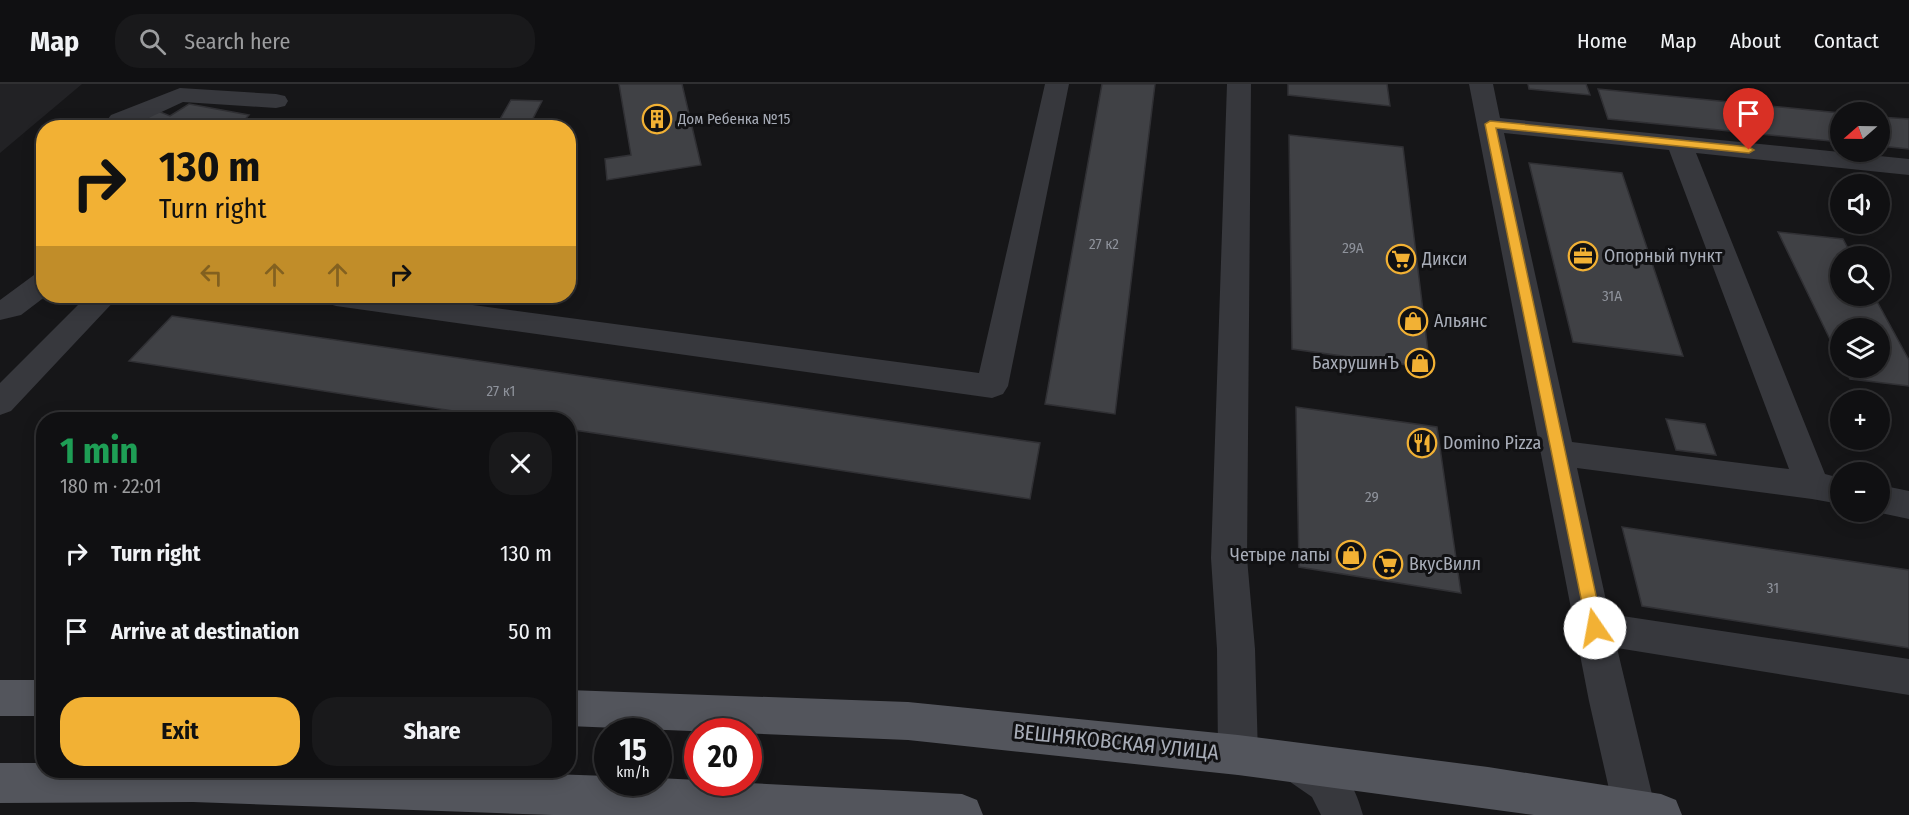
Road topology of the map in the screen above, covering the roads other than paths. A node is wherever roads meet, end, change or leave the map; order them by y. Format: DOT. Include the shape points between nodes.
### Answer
graph roads {
  1 [pos="1056,84"];
  2 [pos="1239,84"];
  3 [pos="1481,84"];
  4 [pos="280,101"];
  5 [pos="120,120"];
  6 [pos="1490,124"];
  7 [pos="1679,143"];
  8 [pos="1909,167"];
  9 [pos="36,288"];
  10 [pos="97,303"];
  11 [pos="387,303"];
  12 [pos="0,310"];
  13 [pos="0,403"];
  14 [pos="1558,453"];
  15 [pos="1826,488"];
  16 [pos="1890,501"];
  17 [pos="1909,505"];
  18 [pos="1595,628"];
  19 [pos="1909,676"];
  20 [pos="0,698"];
  21 [pos="36,698"];
  22 [pos="576,708"];
  23 [pos="1238,755"];
  24 [pos="1296,762"];
  25 [pos="0,783"];
  26 [pos="624,806"];
  27 [pos="1648,813"];
  28 [pos="962,815"];
  29 [pos="1342,815"];
  1 -- 11 [label="street" via="992,386"];
  2 -- 23 [label="street" via="1229,558"];
  3 -- 6 [label="street"];
  4 -- 5 [label="street" via="180,95"];
  6 -- 7 [label="street"];
  6 -- 14 [label="street"];
  7 -- 8 [label="street"];
  7 -- 15 [label="street"];
  9 -- 12 [label="street" via="12,308"];
  10 -- 13 [label="street"];
  14 -- 15 [label="street"];
  14 -- 18 [label="street"];
  16 -- 17 [label="street"];
  18 -- 19 [label="street"];
  18 -- 27 [label="street"];
  20 -- 21 [label="main road"];
  22 -- 23 [label="main road, ВЕШНЯКОВСКАЯ УЛИЦА" via="908,721"];
  23 -- 24 [label="main road, ВЕШНЯКОВСКАЯ УЛИЦА"];
  24 -- 27 [label="main road, ВЕШНЯКОВСКАЯ УЛИЦА"];
  24 -- 29 [label="street" via="1328,782"];
  25 -- 26 [label="main road" via="193,782"];
  26 -- 28 [label="main road"];
}
